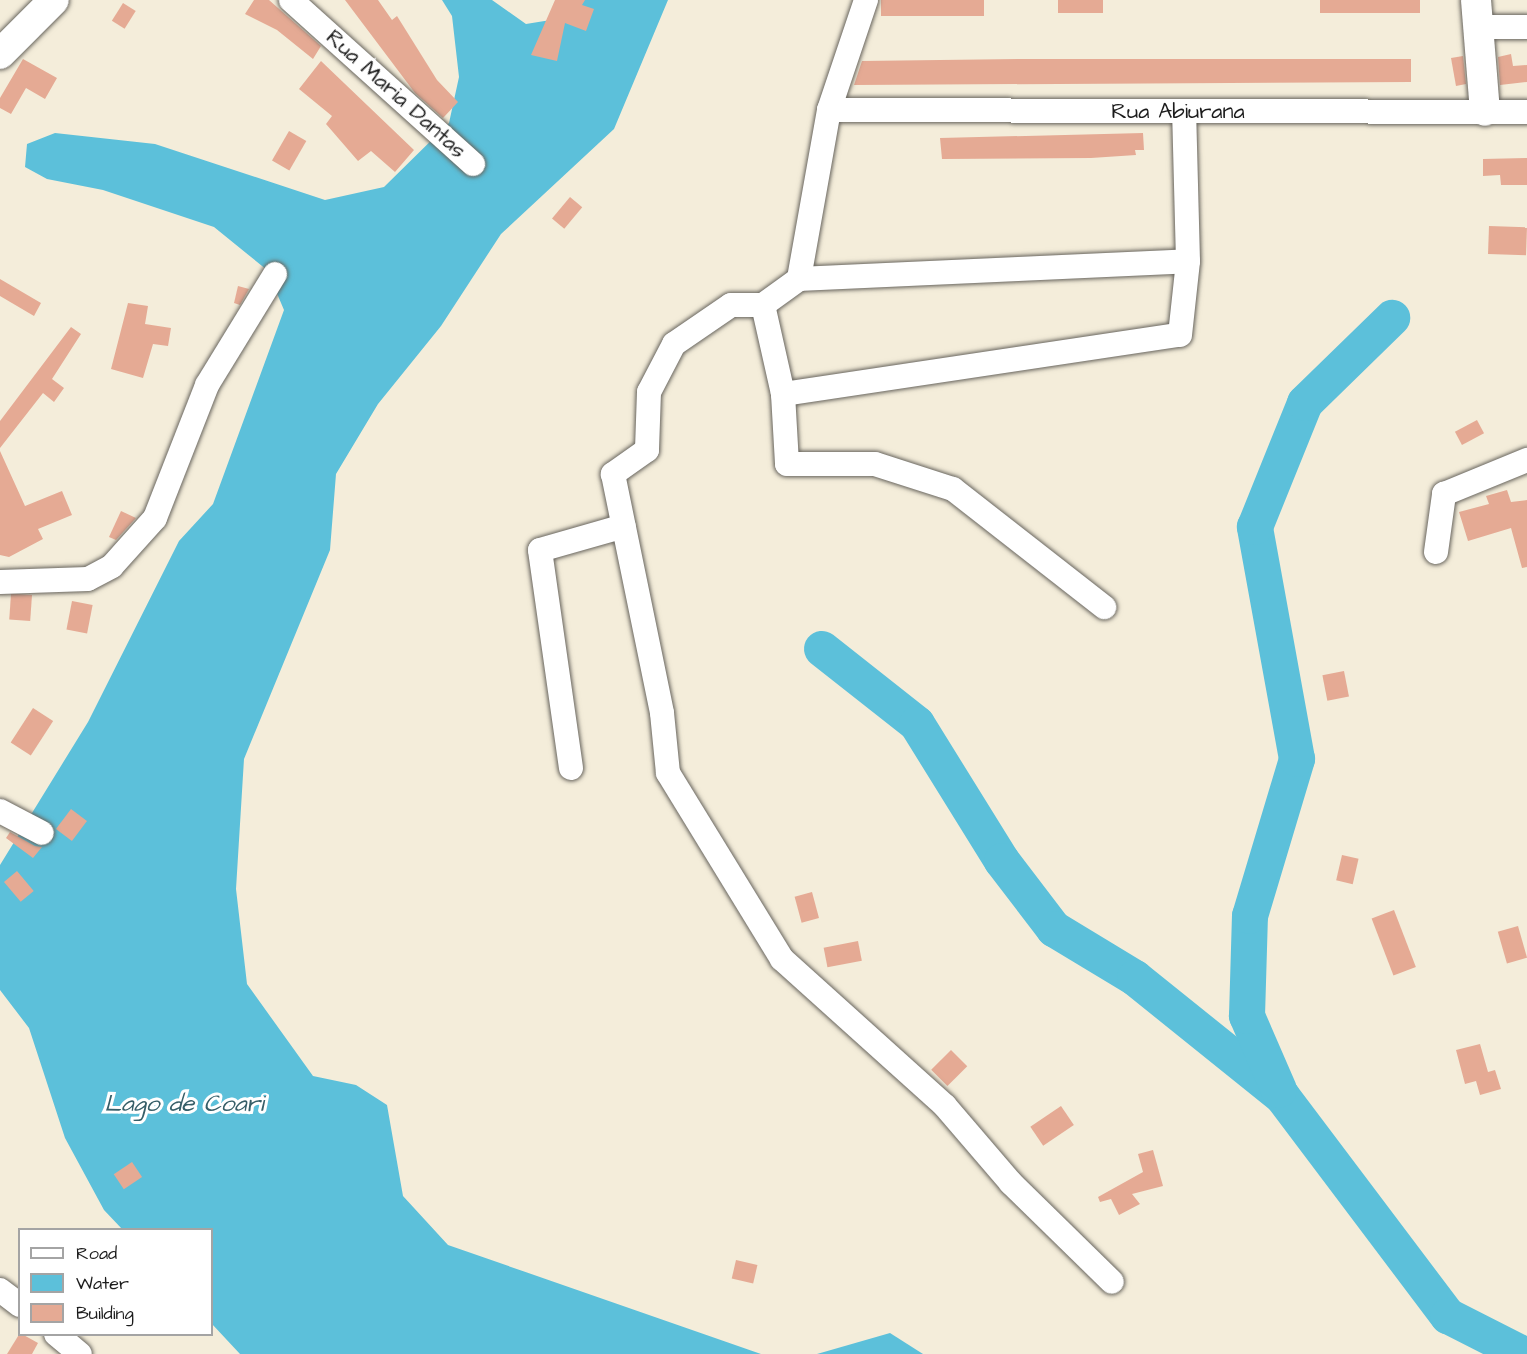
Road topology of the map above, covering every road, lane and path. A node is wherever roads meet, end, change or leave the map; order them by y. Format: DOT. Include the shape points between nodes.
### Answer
graph roads {
  1 [pos="54,0"];
  2 [pos="291,0"];
  3 [pos="866,0"];
  4 [pos="1477,14"];
  5 [pos="1527,27"];
  6 [pos="0,54"];
  7 [pos="829,110"];
  8 [pos="1485,111"];
  9 [pos="1184,112"];
  10 [pos="1527,112"];
  11 [pos="473,164"];
  12 [pos="1188,261"];
  13 [pos="275,274"];
  14 [pos="799,279"];
  15 [pos="763,305"];
  16 [pos="783,394"];
  17 [pos="1527,460"];
  18 [pos="624,526"];
  19 [pos="1436,552"];
  20 [pos="0,582"];
  21 [pos="1104,607"];
  22 [pos="572,768"];
  23 [pos="0,811"];
  24 [pos="42,833"];
  25 [pos="1113,1282"];
  26 [pos="0,1290"];
  27 [pos="18,1304"];
  28 [pos="57,1336"];
  29 [pos="80,1354"];
  1 -- 6 [label="street"];
  2 -- 11 [label="street, Rua Maria Dantas"];
  3 -- 7 [label="street"];
  4 -- 5 [label="street"];
  4 -- 8 [label="street"];
  7 -- 9 [label="street, Rua Abiurana"];
  7 -- 14 [label="street"];
  8 -- 9 [label="street, Rua Abiurana"];
  8 -- 10 [label="street, Rua Abiurana"];
  9 -- 12 [label="street"];
  12 -- 14 [label="street"];
  12 -- 16 [label="street" via="1180,335"];
  13 -- 20 [label="street" via="207,385 154,518 112,566 88,579"];
  14 -- 15 [label="street"];
  15 -- 16 [label="street"];
  15 -- 18 [label="street" via="731,305 674,344 649,392 647,450 613,474"];
  16 -- 21 [label="street" via="787,464 875,464 952,489"];
  17 -- 19 [label="street" via="1444,494"];
  18 -- 22 [label="street" via="540,550"];
  18 -- 25 [label="street" via="662,713 668,773 782,959 945,1106 1004,1175"];
  23 -- 24 [label="street"];
  26 -- 27 [label="street"];
  28 -- 29 [label="street"];
}
